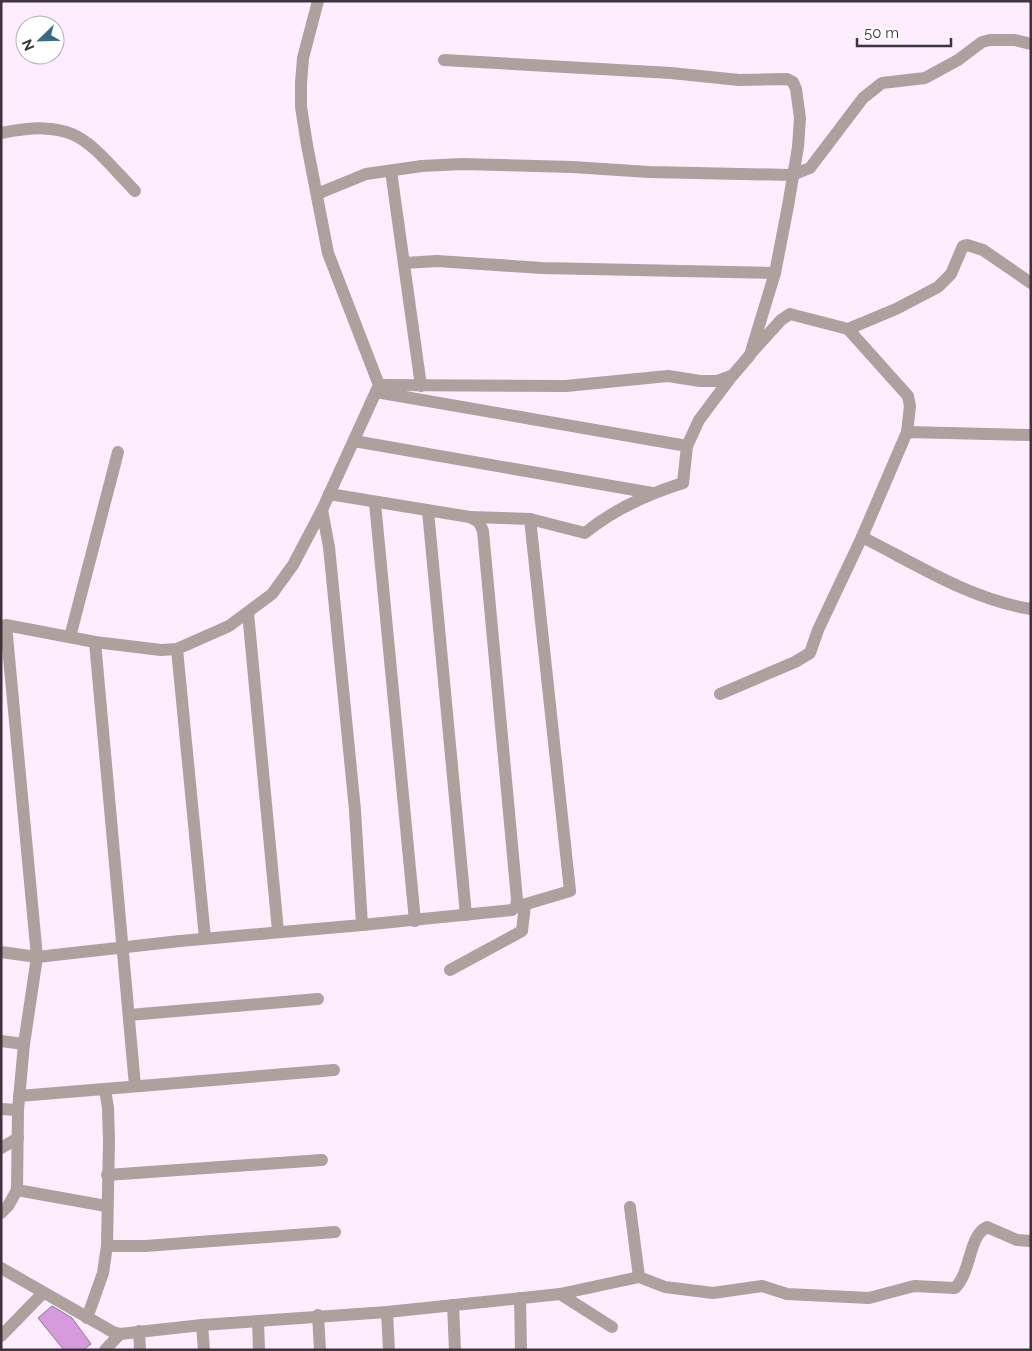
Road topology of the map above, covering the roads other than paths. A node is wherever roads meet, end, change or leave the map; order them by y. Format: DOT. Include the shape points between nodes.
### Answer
graph roads {
  1 [pos="318,1"];
  2 [pos="1031,44"];
  3 [pos="444,60"];
  4 [pos="1,133"];
  5 [pos="391,171"];
  6 [pos="792,175"];
  7 [pos="135,191"];
  8 [pos="317,194"];
  9 [pos="404,262"];
  10 [pos="775,272"];
  11 [pos="1031,283"];
  12 [pos="848,329"];
  13 [pos="750,355"];
  14 [pos="733,375"];
  15 [pos="421,386"];
  16 [pos="377,389"];
  17 [pos="907,432"];
  18 [pos="1031,435"];
  19 [pos="354,441"];
  20 [pos="687,446"];
  21 [pos="118,452"];
  22 [pos="652,493"];
  23 [pos="329,494"];
  24 [pos="375,503"];
  25 [pos="322,510"];
  26 [pos="428,511"];
  27 [pos="470,517"];
  28 [pos="530,519"];
  29 [pos="862,537"];
  30 [pos="1031,609"];
  31 [pos="248,613"];
  32 [pos="4,624"];
  33 [pos="70,637"];
  34 [pos="95,642"];
  35 [pos="177,649"];
  36 [pos="720,694"];
  37 [pos="520,906"];
  38 [pos="466,915"];
  39 [pos="415,921"];
  40 [pos="362,925"];
  41 [pos="278,931"];
  42 [pos="205,938"];
  43 [pos="122,948"];
  44 [pos="1,952"];
  45 [pos="37,957"];
  46 [pos="450,970"];
  47 [pos="318,999"];
  48 [pos="129,1015"];
  49 [pos="1,1041"];
  50 [pos="24,1044"];
  51 [pos="334,1070"];
  52 [pos="135,1086"];
  53 [pos="105,1089"];
  54 [pos="19,1096"];
  55 [pos="1,1109"];
  56 [pos="18,1110"];
  57 [pos="18,1138"];
  58 [pos="1,1148"];
  59 [pos="322,1160"];
  60 [pos="107,1175"];
  61 [pos="17,1190"];
  62 [pos="106,1206"];
  63 [pos="630,1207"];
  64 [pos="1,1213"];
  65 [pos="335,1232"];
  66 [pos="1031,1241"];
  67 [pos="107,1246"];
  68 [pos="1,1268"];
  69 [pos="639,1277"];
  70 [pos="43,1293"];
  71 [pos="560,1294"];
  72 [pos="520,1298"];
  73 [pos="453,1305"];
  74 [pos="387,1312"];
  75 [pos="318,1315"];
  76 [pos="87,1318"];
  77 [pos="258,1321"];
  78 [pos="202,1325"];
  79 [pos="612,1327"];
  80 [pos="139,1331"];
  81 [pos="120,1334"];
  82 [pos="1,1336"];
  83 [pos="105,1350"];
  84 [pos="140,1350"];
  85 [pos="204,1350"];
  86 [pos="259,1350"];
  87 [pos="320,1350"];
  88 [pos="389,1350"];
  89 [pos="455,1350"];
  90 [pos="521,1350"];
  1 -- 8 [label="street" via="303,58 301,83 301,107"];
  2 -- 6 [label="street" via="1015,40 982,42 925,78 882,83 863,98 810,168"];
  3 -- 6 [label="street" via="671,72 740,80 787,79 796,89 800,118"];
  4 -- 7 [label="street" via="41,127 68,131 92,147"];
  5 -- 6 [label="street" via="462,164"];
  5 -- 8 [label="street" via="366,174"];
  5 -- 9 [label="street"];
  6 -- 10 [label="street"];
  8 -- 16 [label="street" via="330,260"];
  9 -- 10 [label="street"];
  9 -- 15 [label="street"];
  10 -- 13 [label="street"];
  11 -- 12 [label="street" via="983,250 963,246 951,274 938,287"];
  12 -- 13 [label="street" via="790,314"];
  12 -- 17 [label="street" via="908,396"];
  13 -- 14 [label="street"];
  14 -- 15 [label="street" via="717,381 668,376 566,386"];
  14 -- 20 [label="street" via="698,420"];
  15 -- 16 [label="street"];
  16 -- 19 [label="street"];
  16 -- 20 [label="street"];
  17 -- 18 [label="street"];
  17 -- 29 [label="street"];
  19 -- 22 [label="street"];
  19 -- 23 [label="street"];
  20 -- 22 [label="street" via="683,483"];
  21 -- 33 [label="street"];
  22 -- 28 [label="street" via="604,518 585,533"];
  23 -- 24 [label="street"];
  23 -- 25 [label="street"];
  24 -- 26 [label="street"];
  24 -- 39 [label="street"];
  25 -- 31 [label="street" via="293,566 272,594"];
  25 -- 40 [label="street" via="329,547 355,810"];
  26 -- 27 [label="street"];
  26 -- 38 [label="street"];
  27 -- 28 [label="street"];
  27 -- 37 [label="street" via="479,522 483,531"];
  28 -- 37 [label="street" via="570,891"];
  29 -- 30 [label="street" via="977,594"];
  29 -- 36 [label="street" via="810,653"];
  31 -- 35 [label="street" via="229,626"];
  31 -- 41 [label="street"];
  32 -- 33 [label="street"];
  32 -- 45 [label="street"];
  33 -- 34 [label="street"];
  34 -- 35 [label="street"];
  34 -- 43 [label="street"];
  35 -- 42 [label="street"];
  37 -- 38 [label="street"];
  37 -- 46 [label="street" via="522,930"];
  38 -- 39 [label="street"];
  39 -- 40 [label="street"];
  40 -- 41 [label="street"];
  41 -- 42 [label="street"];
  42 -- 43 [label="street"];
  43 -- 45 [label="street"];
  43 -- 48 [label="street"];
  44 -- 45 [label="street"];
  45 -- 50 [label="street"];
  47 -- 48 [label="street"];
  48 -- 52 [label="street"];
  49 -- 50 [label="street"];
  50 -- 54 [label="street"];
  51 -- 52 [label="street"];
  52 -- 53 [label="street"];
  53 -- 54 [label="street"];
  53 -- 60 [label="street" via="108,1108"];
  54 -- 56 [label="street"];
  55 -- 56 [label="street"];
  56 -- 57 [label="street"];
  57 -- 58 [label="street"];
  57 -- 61 [label="street"];
  59 -- 60 [label="street"];
  60 -- 62 [label="street"];
  61 -- 62 [label="street"];
  61 -- 64 [label="street"];
  62 -- 67 [label="street"];
  63 -- 69 [label="street"];
  65 -- 67 [label="street"];
  66 -- 69 [label="street" via="1017,1240 987,1227 978,1234 969,1263 955,1288 914,1286 869,1298 787,1294 762,1286 728,1292 696,1292 665,1287"];
  67 -- 76 [label="street" via="103,1272"];
  68 -- 70 [label="street"];
  69 -- 71 [label="street"];
  70 -- 76 [label="street"];
  70 -- 82 [label="street"];
  71 -- 72 [label="street"];
  71 -- 79 [label="street"];
  72 -- 73 [label="street"];
  72 -- 90 [label="street"];
  73 -- 74 [label="street"];
  73 -- 89 [label="street"];
  74 -- 75 [label="street"];
  74 -- 88 [label="street"];
  75 -- 77 [label="street"];
  75 -- 87 [label="street"];
  76 -- 81 [label="street"];
  77 -- 78 [label="street"];
  77 -- 86 [label="street"];
  78 -- 80 [label="street"];
  78 -- 85 [label="street"];
  80 -- 81 [label="street"];
  80 -- 84 [label="street"];
  81 -- 83 [label="street"];
}
